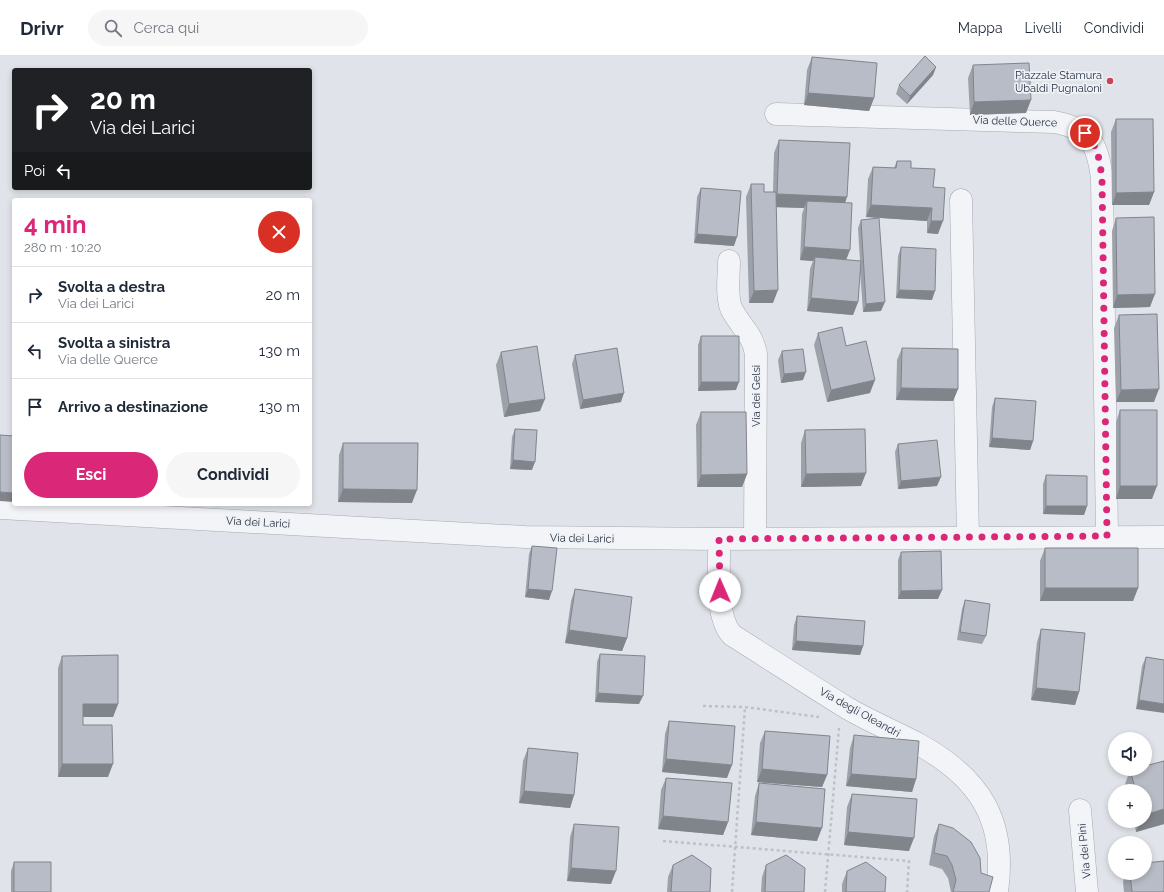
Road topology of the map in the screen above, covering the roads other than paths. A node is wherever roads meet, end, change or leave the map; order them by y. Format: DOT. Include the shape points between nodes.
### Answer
graph roads {
  1 [pos="776,114"];
  2 [pos="960,200"];
  3 [pos="729,262"];
  4 [pos="0,508"];
  5 [pos="968,536"];
  6 [pos="1107,536"];
  7 [pos="1164,537"];
  8 [pos="755,538"];
  9 [pos="719,539"];
  10 [pos="1080,810"];
  11 [pos="997,892"];
  12 [pos="1087,892"];
  1 -- 6 [label="street, Via delle Querce" via="1054,122 1075,127 1090,138 1098,155 1102,179"];
  2 -- 5 [label="street"];
  3 -- 8 [label="street, Via dei Gelsi" via="731,307 755,347"];
  4 -- 9 [label="street, Via dei Larici" via="526,537"];
  5 -- 6 [label="street, Via dei Larici"];
  5 -- 8 [label="street, Via dei Larici"];
  6 -- 7 [label="street, Via dei Larici"];
  8 -- 9 [label="street, Via dei Larici"];
  9 -- 11 [label="street, Via degli Oleandri" via="721,610 728,631 848,708 922,746 961,774 980,795 992,818 999,861"];
  10 -- 12 [label="street, Via dei Pini"];
}
